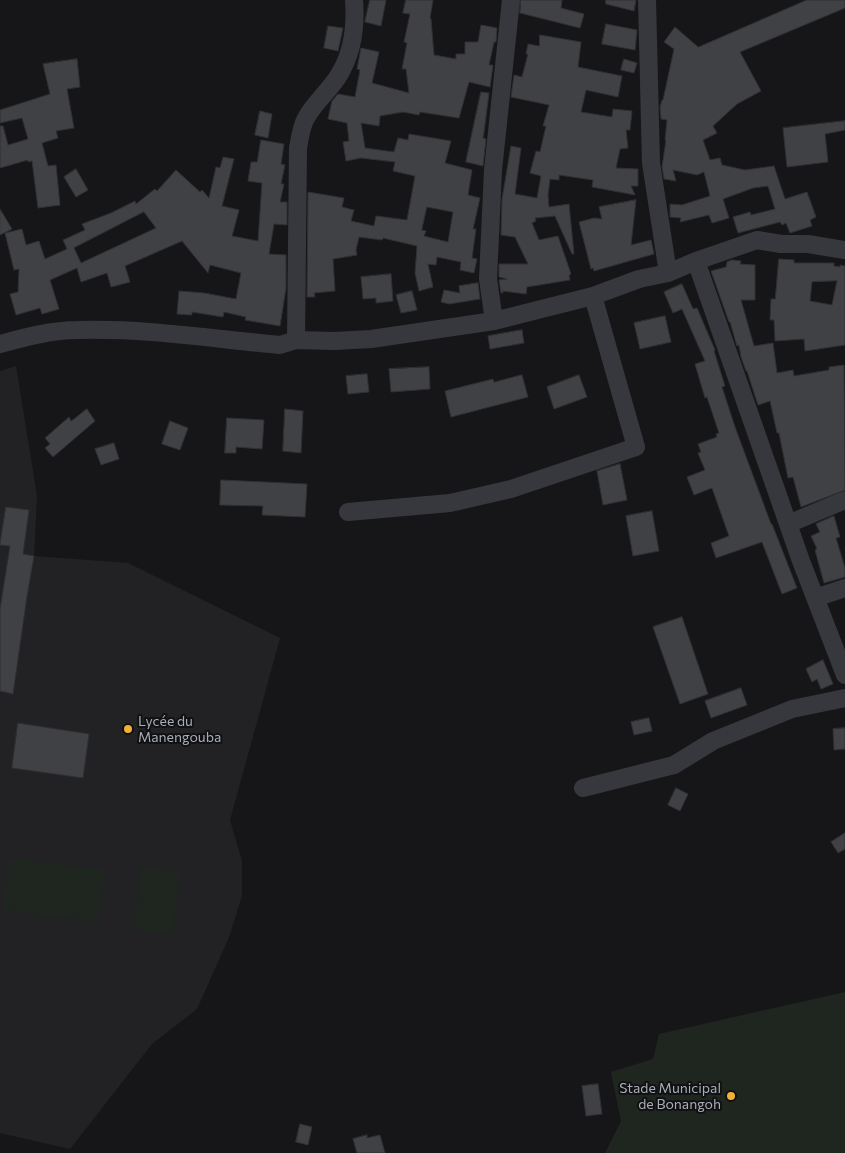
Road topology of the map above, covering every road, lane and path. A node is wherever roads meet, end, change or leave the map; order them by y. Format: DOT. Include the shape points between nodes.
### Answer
graph roads {
  1 [pos="354,0"];
  2 [pos="510,0"];
  3 [pos="647,0"];
  4 [pos="845,250"];
  5 [pos="696,261"];
  6 [pos="668,273"];
  7 [pos="593,296"];
  8 [pos="494,321"];
  9 [pos="296,340"];
  10 [pos="0,344"];
  11 [pos="845,500"];
  12 [pos="348,512"];
  13 [pos="788,524"];
  14 [pos="845,588"];
  15 [pos="815,598"];
  16 [pos="845,675"];
  17 [pos="845,698"];
  18 [pos="583,788"];
  1 -- 9 [label="street" via="355,28 351,50 339,74 306,118 298,148"];
  2 -- 8 [label="street" via="493,170 488,279"];
  3 -- 6 [label="street" via="651,163"];
  4 -- 5 [label="street" via="757,240"];
  5 -- 6 [label="street"];
  5 -- 13 [label="street"];
  6 -- 7 [label="street" via="639,279"];
  7 -- 8 [label="street"];
  7 -- 12 [label="street" via="636,447 511,490 458,501"];
  8 -- 9 [label="street" via="371,339"];
  9 -- 10 [label="street" via="280,345 77,330 31,335"];
  11 -- 13 [label="street"];
  13 -- 15 [label="street"];
  14 -- 15 [label="street"];
  15 -- 16 [label="street"];
  17 -- 18 [label="street" via="792,709 713,741 674,764"];
}
